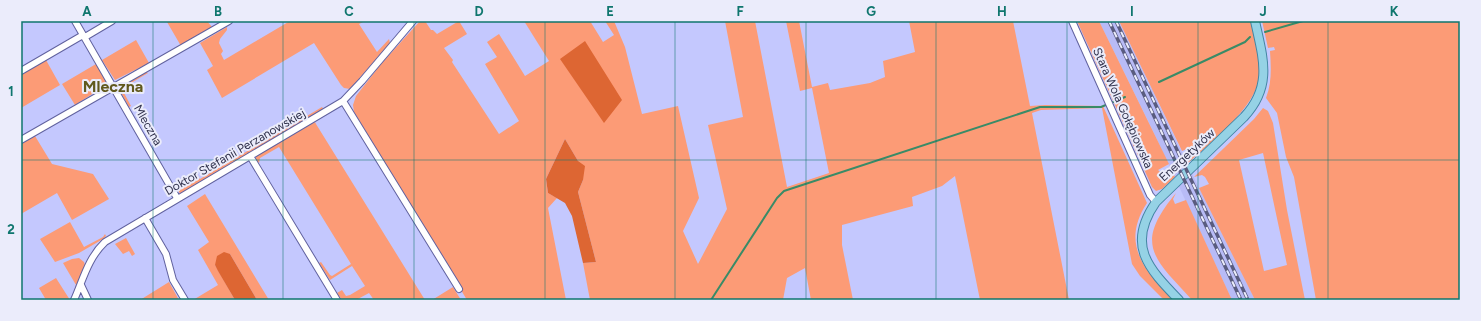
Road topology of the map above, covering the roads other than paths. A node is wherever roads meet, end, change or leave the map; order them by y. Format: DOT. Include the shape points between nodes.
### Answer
graph roads {
  1 [pos="75,21"];
  2 [pos="112,21"];
  3 [pos="228,21"];
  4 [pos="412,21"];
  5 [pos="1072,21"];
  6 [pos="1255,21"];
  7 [pos="84,36"];
  8 [pos="21,71"];
  9 [pos="113,86"];
  10 [pos="343,101"];
  11 [pos="21,140"];
  12 [pos="250,156"];
  13 [pos="177,198"];
  14 [pos="1156,202"];
  15 [pos="145,218"];
  16 [pos="81,285"];
  17 [pos="459,289"];
  18 [pos="74,300"];
  19 [pos="88,300"];
  20 [pos="185,300"];
  21 [pos="337,300"];
  22 [pos="1179,300"];
  1 -- 7 [label="street, Mleczna"];
  2 -- 7 [label="street"];
  3 -- 9 [label="street"];
  4 -- 10 [label="street, Doktor Stefanii Perzanowskiej"];
  5 -- 14 [label="street, Stara Wola Gołębiowska" via="1150,195"];
  6 -- 14 [label="main road, Energetyków" via="1263,80 1261,93 1255,105"];
  7 -- 8 [label="street"];
  7 -- 9 [label="street, Mleczna"];
  9 -- 11 [label="street"];
  9 -- 13 [label="street, Mleczna"];
  10 -- 12 [label="street, Doktor Stefanii Perzanowskiej"];
  10 -- 17 [label="street"];
  12 -- 13 [label="street, Doktor Stefanii Perzanowskiej"];
  12 -- 21 [label="street"];
  13 -- 15 [label="street, Doktor Stefanii Perzanowskiej"];
  14 -- 22 [label="main road, Energetyków" via="1146,216 1141,236 1142,247 1150,267"];
  15 -- 16 [label="street, Doktor Stefanii Perzanowskiej" via="99,247 89,263"];
  15 -- 20 [label="street" via="166,254 173,280"];
  16 -- 18 [label="street, Doktor Stefanii Perzanowskiej"];
  16 -- 19 [label="street"];
}
